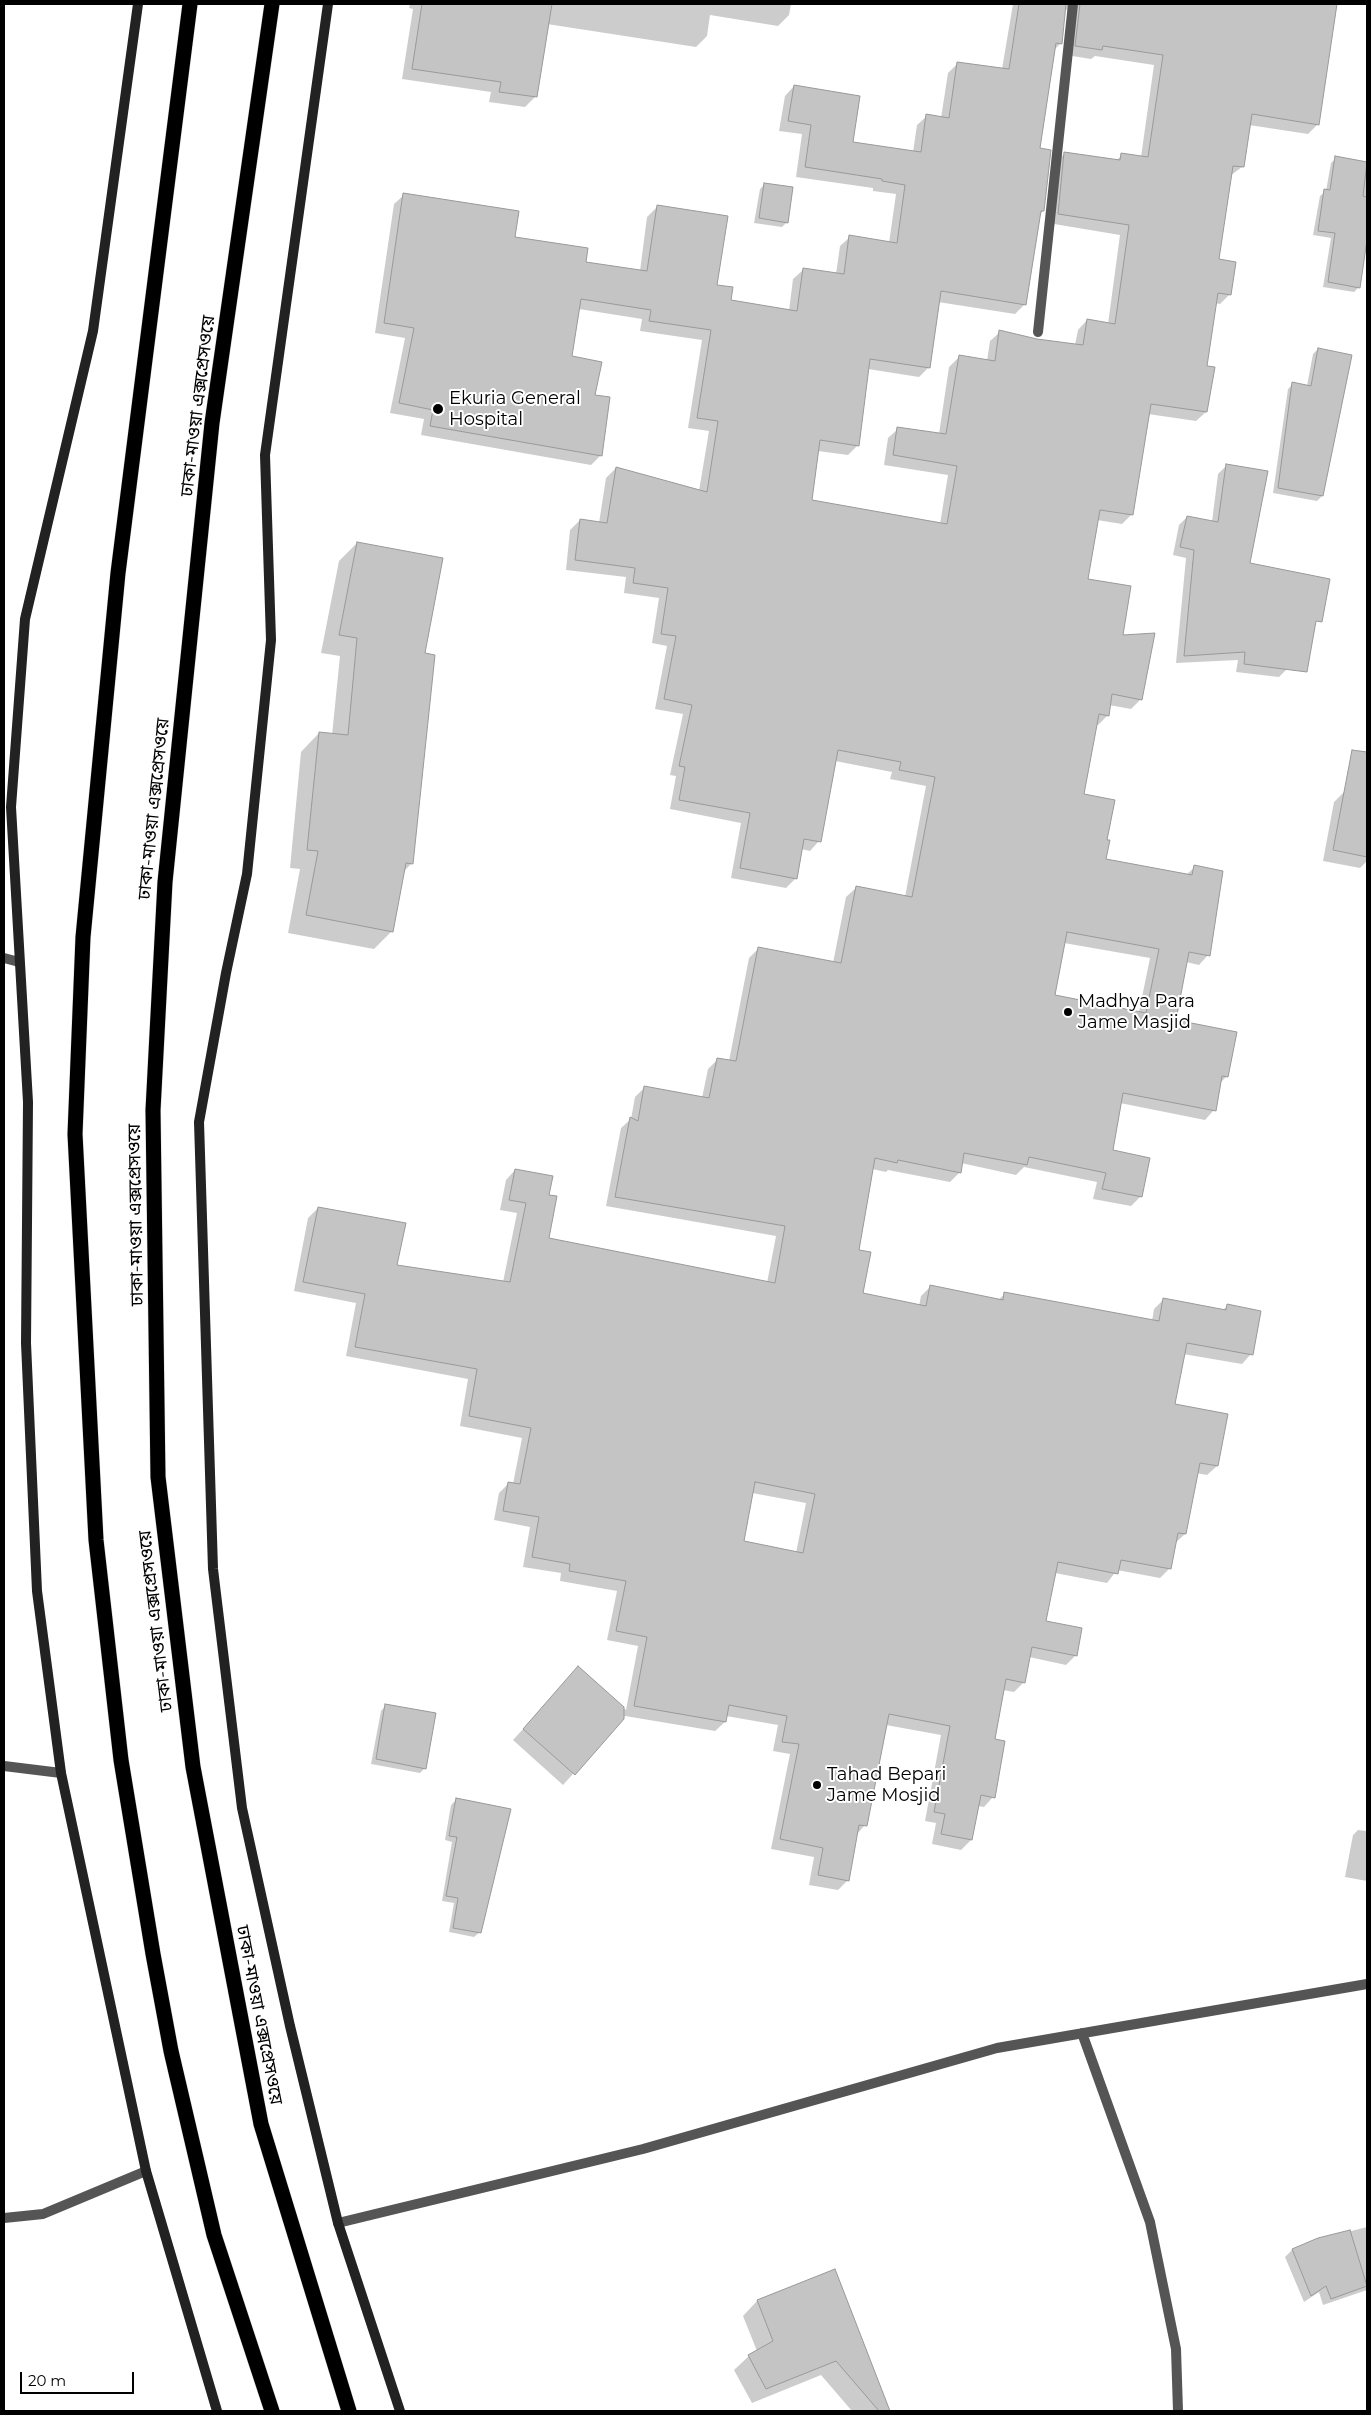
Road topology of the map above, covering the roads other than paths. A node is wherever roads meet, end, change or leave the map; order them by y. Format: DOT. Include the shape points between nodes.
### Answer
graph roads {
  1 [pos="138,4"];
  2 [pos="190,4"];
  3 [pos="272,4"];
  4 [pos="328,4"];
  5 [pos="1073,4"];
  6 [pos="1038,332"];
  7 [pos="4,958"];
  8 [pos="19,962"];
  9 [pos="4,1766"];
  10 [pos="61,1773"];
  11 [pos="1367,1984"];
  12 [pos="1082,2033"];
  13 [pos="146,2171"];
  14 [pos="4,2218"];
  15 [pos="338,2223"];
  16 [pos="218,2411"];
  17 [pos="272,2411"];
  18 [pos="348,2411"];
  19 [pos="400,2411"];
  20 [pos="1178,2411"];
  1 -- 8 [label="main road" via="93,331 25,619 11,807"];
  2 -- 17 [label="highway" via="118,573 83,936 75,1134 96,1540 122,1770 171,2051 214,2235"];
  3 -- 18 [label="highway, ঢাকা-মাওয়া এক্সপ্রেসওয়ে" via="212,423 165,882 153,1110 158,1477 192,1767 261,2124"];
  4 -- 15 [label="main road" via="265,456 271,640 248,874 199,1122 213,1568 242,1808"];
  5 -- 6 [label="street"];
  7 -- 8 [label="street"];
  8 -- 10 [label="main road" via="28,1102 26,1343 37,1591"];
  9 -- 10 [label="street"];
  10 -- 13 [label="main road"];
  11 -- 12 [label="street"];
  12 -- 15 [label="street" via="997,2048 643,2149"];
  12 -- 20 [label="street" via="1150,2222 1176,2349"];
  13 -- 14 [label="street" via="43,2214"];
  13 -- 16 [label="main road"];
  15 -- 19 [label="main road"];
}
